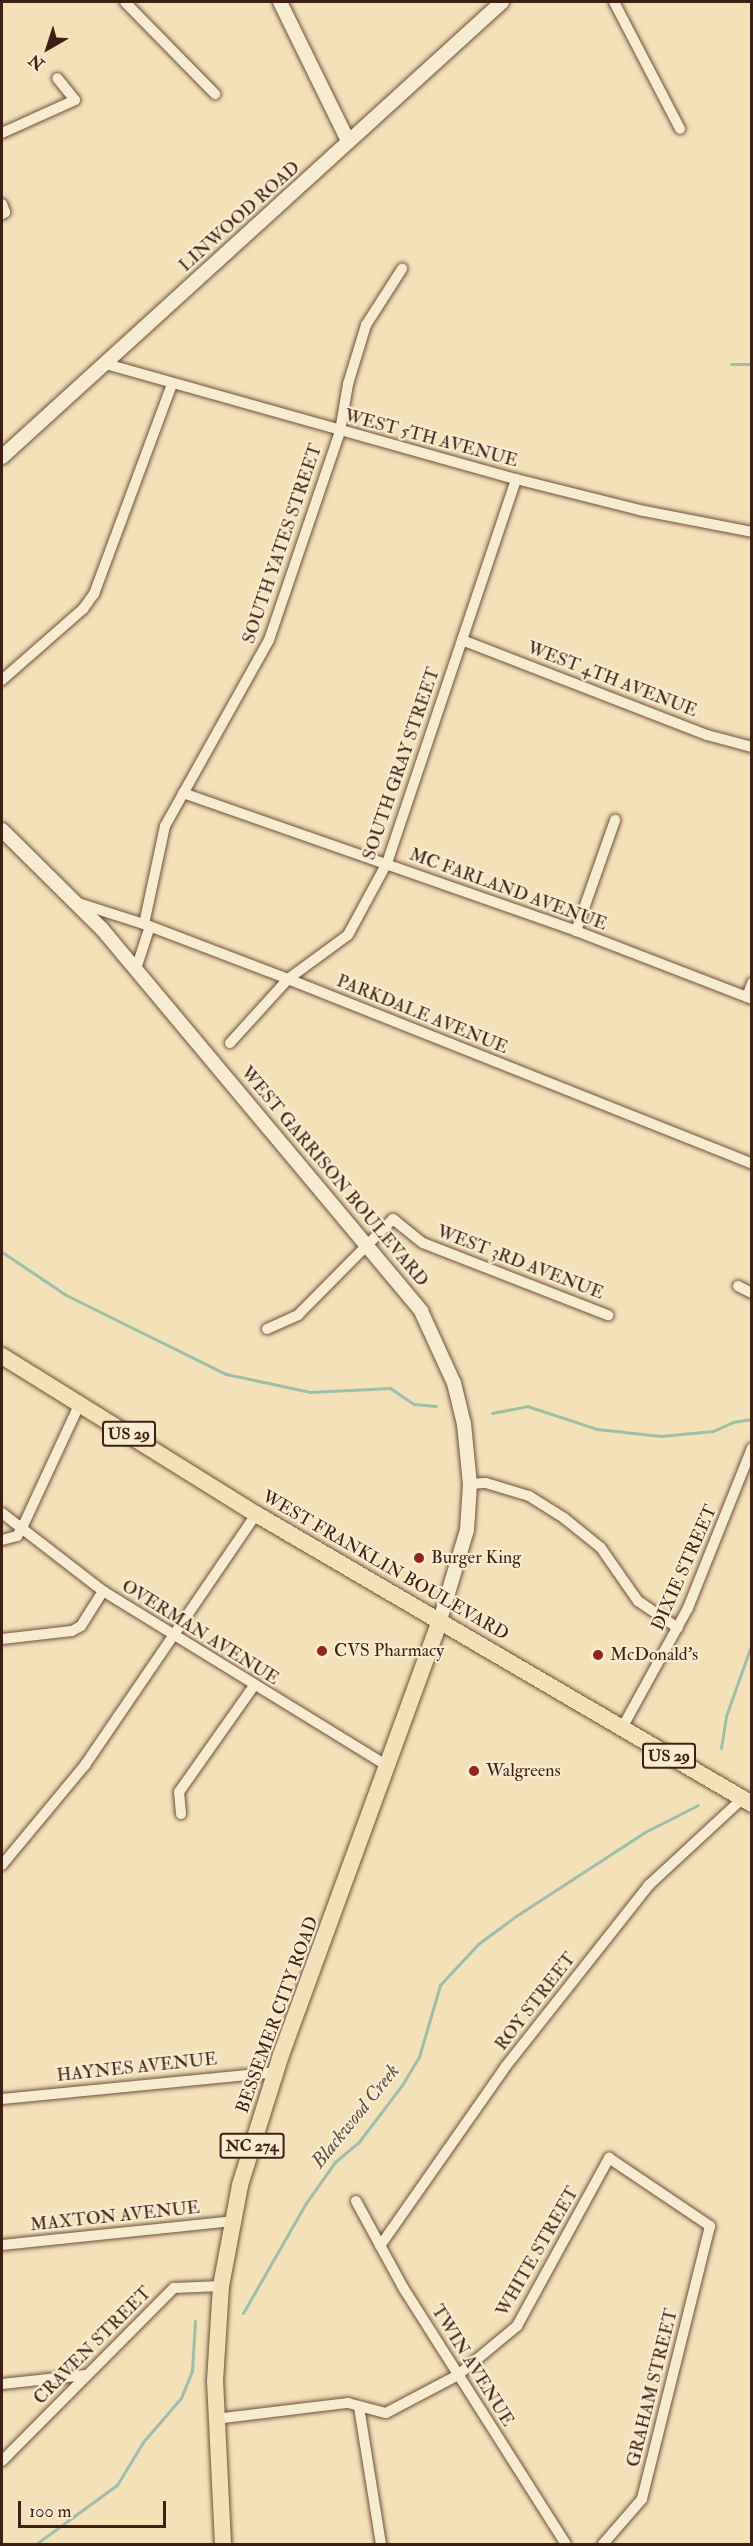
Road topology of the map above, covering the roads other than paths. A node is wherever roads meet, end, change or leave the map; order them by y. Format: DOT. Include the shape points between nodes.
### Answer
graph roads {
  1 [pos="125,2"];
  2 [pos="280,2"];
  3 [pos="502,2"];
  4 [pos="614,2"];
  5 [pos="57,78"];
  6 [pos="214,94"];
  7 [pos="680,129"];
  8 [pos="2,133"];
  9 [pos="348,141"];
  10 [pos="2,204"];
  11 [pos="2,214"];
  12 [pos="402,269"];
  13 [pos="106,364"];
  14 [pos="172,384"];
  15 [pos="340,432"];
  16 [pos="2,457"];
  17 [pos="516,479"];
  18 [pos="752,532"];
  19 [pos="462,640"];
  20 [pos="2,680"];
  21 [pos="752,747"];
  22 [pos="183,793"];
  23 [pos="615,820"];
  24 [pos="2,830"];
  25 [pos="387,863"];
  26 [pos="78,903"];
  27 [pos="147,925"];
  28 [pos="576,931"];
  29 [pos="136,969"];
  30 [pos="288,979"];
  31 [pos="752,983"];
  32 [pos="749,998"];
  33 [pos="230,1043"];
  34 [pos="752,1164"];
  35 [pos="367,1244"];
  36 [pos="738,1286"];
  37 [pos="752,1293"];
  38 [pos="608,1315"];
  39 [pos="267,1329"];
  40 [pos="2,1356"];
  41 [pos="80,1403"];
  42 [pos="752,1448"];
  43 [pos="470,1484"];
  44 [pos="2,1513"];
  45 [pos="256,1514"];
  46 [pos="22,1528"];
  47 [pos="2,1540"];
  48 [pos="103,1591"];
  49 [pos="440,1620"];
  50 [pos="678,1628"];
  51 [pos="173,1637"];
  52 [pos="2,1639"];
  53 [pos="253,1687"];
  54 [pos="622,1728"];
  55 [pos="389,1767"];
  56 [pos="747,1802"];
  57 [pos="181,1814"];
  58 [pos="2,1864"];
  59 [pos="276,2072"];
  60 [pos="2,2099"];
  61 [pos="356,2201"];
  62 [pos="233,2221"];
  63 [pos="710,2226"];
  64 [pos="2,2245"];
  65 [pos="380,2246"];
  66 [pos="221,2286"];
  67 [pos="86,2375"];
  68 [pos="458,2375"];
  69 [pos="2,2384"];
  70 [pos="359,2407"];
  71 [pos="215,2419"];
  72 [pos="2,2460"];
  73 [pos="223,2544"];
  74 [pos="381,2544"];
  75 [pos="566,2544"];
  76 [pos="603,2544"];
  1 -- 6 [label="street"];
  2 -- 9 [label="main road"];
  3 -- 9 [label="main road, LINWOOD ROAD"];
  4 -- 7 [label="street"];
  5 -- 8 [label="street" via="75,100"];
  9 -- 13 [label="main road, LINWOOD ROAD"];
  10 -- 11 [label="street"];
  12 -- 15 [label="street, SOUTH YATES STREET" via="366,325 348,384"];
  13 -- 14 [label="street, WEST 5TH AVENUE"];
  13 -- 16 [label="main road, LINWOOD ROAD"];
  14 -- 15 [label="street, WEST 5TH AVENUE"];
  14 -- 20 [label="street" via="94,594 83,609"];
  15 -- 17 [label="street, WEST 5TH AVENUE"];
  15 -- 22 [label="street, SOUTH YATES STREET" via="270,640"];
  17 -- 18 [label="street, WEST 5TH AVENUE" via="639,510"];
  17 -- 19 [label="street, SOUTH GRAY STREET"];
  19 -- 21 [label="street, WEST 4TH AVENUE" via="707,735"];
  19 -- 25 [label="street, SOUTH GRAY STREET"];
  22 -- 25 [label="street, MC FARLAND AVENUE"];
  22 -- 27 [label="street, SOUTH YATES STREET" via="160,839"];
  23 -- 28 [label="street"];
  24 -- 26 [label="main road, WEST GARRISON BOULEVARD"];
  25 -- 28 [label="street, MC FARLAND AVENUE"];
  25 -- 30 [label="street, SOUTH GRAY STREET" via="348,935"];
  26 -- 27 [label="street, PARKDALE AVENUE"];
  26 -- 29 [label="main road, WEST GARRISON BOULEVARD"];
  27 -- 29 [label="street, SOUTH YATES STREET"];
  27 -- 30 [label="street, PARKDALE AVENUE"];
  28 -- 32 [label="street, MC FARLAND AVENUE"];
  29 -- 35 [label="main road, WEST GARRISON BOULEVARD"];
  30 -- 33 [label="street, SOUTH GRAY STREET"];
  30 -- 34 [label="street, PARKDALE AVENUE"];
  31 -- 32 [label="street"];
  35 -- 38 [label="street, WEST 3RD AVENUE" via="387,1221 397,1220 423,1243"];
  35 -- 39 [label="street, WEST 3RD AVENUE" via="298,1315"];
  35 -- 43 [label="main road, WEST GARRISON BOULEVARD" via="421,1311 440,1348 464,1424"];
  36 -- 37 [label="street"];
  40 -- 41 [label="main road, WEST FRANKLIN BOULEVARD / US 29"];
  41 -- 45 [label="main road, WEST FRANKLIN BOULEVARD / US 29"];
  41 -- 46 [label="street"];
  42 -- 50 [label="street, DIXIE STREET"];
  43 -- 49 [label="main road, WEST GARRISON BOULEVARD" via="467,1530"];
  43 -- 50 [label="street" via="507,1488 529,1496 564,1518 601,1548 638,1601"];
  44 -- 46 [label="street, OVERMAN AVENUE"];
  45 -- 49 [label="main road, WEST FRANKLIN BOULEVARD / US 29"];
  45 -- 51 [label="street"];
  46 -- 47 [label="street" via="16,1536"];
  46 -- 48 [label="street, OVERMAN AVENUE"];
  48 -- 51 [label="street, OVERMAN AVENUE"];
  48 -- 52 [label="street" via="81,1626 72,1631"];
  49 -- 54 [label="main road, WEST FRANKLIN BOULEVARD / US 29"];
  49 -- 55 [label="main road, BESSEMER CITY ROAD / NC 274"];
  50 -- 54 [label="street, DIXIE STREET"];
  51 -- 53 [label="street, OVERMAN AVENUE"];
  51 -- 58 [label="street" via="85,1765"];
  53 -- 55 [label="street, OVERMAN AVENUE"];
  53 -- 57 [label="street" via="178,1792"];
  54 -- 56 [label="main road, WEST FRANKLIN BOULEVARD / US 29"];
  55 -- 59 [label="main road, BESSEMER CITY ROAD / NC 274"];
  56 -- 65 [label="street, ROY STREET" via="649,1885 506,2066"];
  59 -- 60 [label="street, HAYNES AVENUE"];
  59 -- 62 [label="main road, BESSEMER CITY ROAD / NC 274" via="240,2185"];
  61 -- 65 [label="street, TWIN AVENUE"];
  62 -- 64 [label="street, MAXTON AVENUE"];
  62 -- 66 [label="main road, BESSEMER CITY ROAD / NC 274"];
  63 -- 68 [label="street, WHITE STREET" via="609,2158 517,2326"];
  63 -- 76 [label="street, GRAHAM STREET" via="642,2499"];
  65 -- 68 [label="street, TWIN AVENUE"];
  66 -- 67 [label="street, CRAVEN STREET" via="174,2289"];
  66 -- 71 [label="main road, BESSEMER CITY ROAD / NC 274"];
  67 -- 69 [label="street"];
  67 -- 72 [label="street, CRAVEN STREET"];
  68 -- 70 [label="street, WHITE STREET" via="386,2413"];
  68 -- 75 [label="street, TWIN AVENUE"];
  70 -- 71 [label="street, WHITE STREET" via="348,2403"];
  70 -- 74 [label="street"];
  71 -- 73 [label="main road, BESSEMER CITY ROAD / NC 274"];
}
